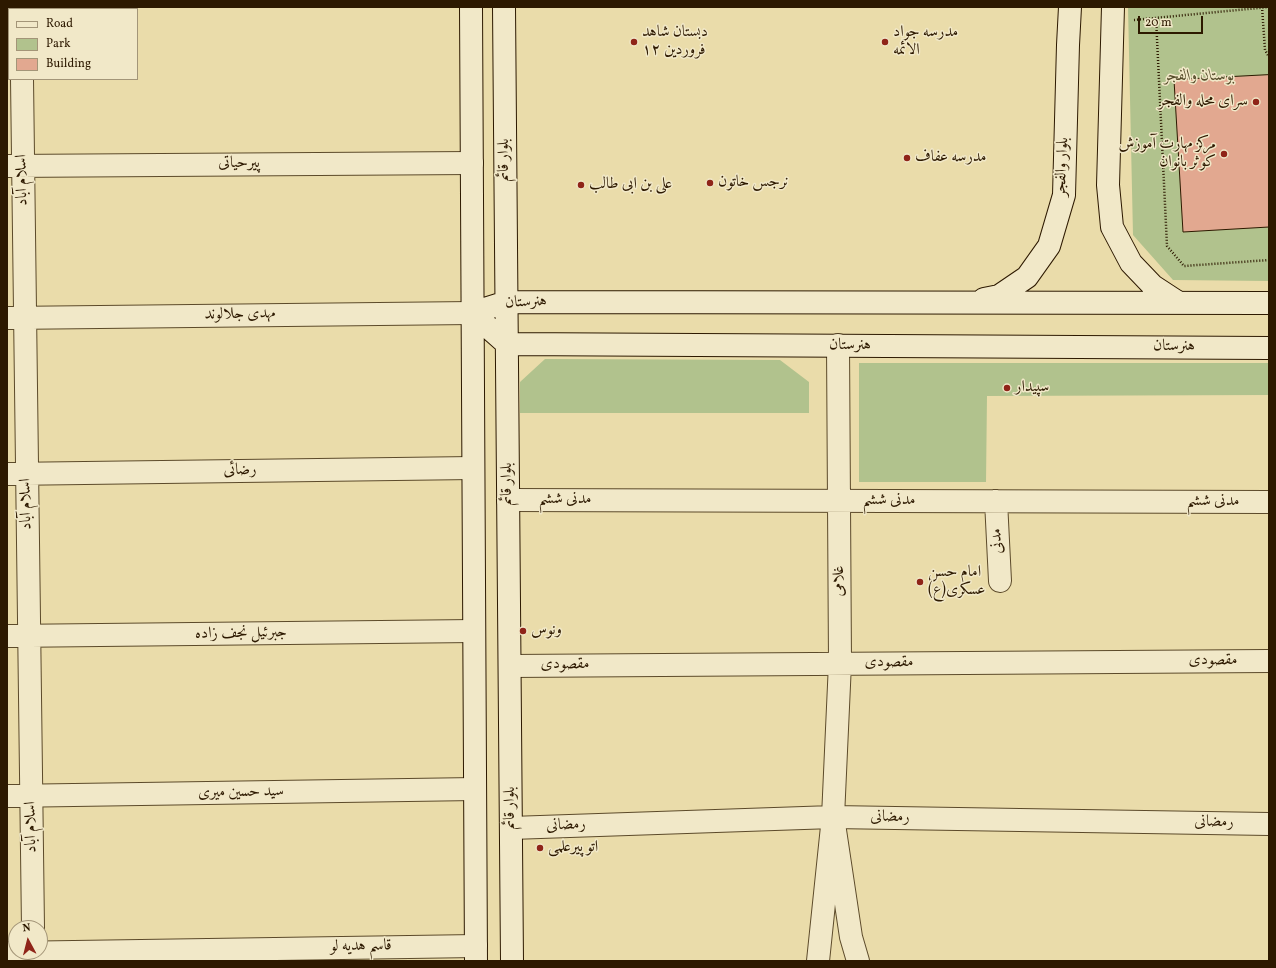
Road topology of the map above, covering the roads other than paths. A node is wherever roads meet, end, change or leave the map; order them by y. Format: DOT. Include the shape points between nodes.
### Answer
graph roads {
  1 [pos="471,7"];
  2 [pos="504,7"];
  3 [pos="1070,7"];
  4 [pos="1113,14"];
  5 [pos="22,80"];
  6 [pos="472,163"];
  7 [pos="15,166"];
  8 [pos="506,302"];
  9 [pos="969,303"];
  10 [pos="1179,303"];
  11 [pos="1269,303"];
  12 [pos="472,313"];
  13 [pos="16,318"];
  14 [pos="507,344"];
  15 [pos="838,346"];
  16 [pos="1269,348"];
  17 [pos="473,468"];
  18 [pos="17,474"];
  19 [pos="508,500"];
  20 [pos="839,501"];
  21 [pos="996,501"];
  22 [pos="1269,502"];
  23 [pos="1000,581"];
  24 [pos="474,631"];
  25 [pos="7,636"];
  26 [pos="29,637"];
  27 [pos="1269,661"];
  28 [pos="840,663"];
  29 [pos="510,666"];
  30 [pos="475,789"];
  31 [pos="31,795"];
  32 [pos="7,796"];
  33 [pos="833,817"];
  34 [pos="1269,824"];
  35 [pos="511,828"];
  36 [pos="33,920"];
  37 [pos="48,952"];
  38 [pos="476,953"];
  39 [pos="512,961"];
  40 [pos="818,961"];
  41 [pos="858,961"];
  1 -- 6 [label="street, بلوار قائم"];
  2 -- 8 [label="street, بلوار قائم"];
  3 -- 9 [label="street, بلوار والفجر" via="1064,195 1049,246 1027,277 999,296"];
  4 -- 10 [label="street" via="1108,185 1112,227 1131,263 1153,286"];
  5 -- 7 [label="street, اسلام آباد"];
  6 -- 7 [label="street, پیرحیاتی"];
  6 -- 12 [label="street, بلوار قائم"];
  7 -- 13 [label="street, اسلام آباد"];
  8 -- 9 [label="street, هنرستان"];
  8 -- 12 [label="street, هنرستان"];
  8 -- 14 [label="street, بلوار قائم"];
  9 -- 10 [label="street, هنرستان"];
  10 -- 11 [label="street, هنرستان"];
  12 -- 13 [label="street, مهدی جلالوند"];
  12 -- 14 [label="street, هنرستان"];
  12 -- 17 [label="street, بلوار قائم"];
  13 -- 18 [label="street, اسلام آباد"];
  14 -- 15 [label="street, هنرستان"];
  14 -- 19 [label="street, بلوار قائم"];
  15 -- 16 [label="street, هنرستان"];
  15 -- 20 [label="street, غلامی"];
  17 -- 18 [label="street, رضائی"];
  17 -- 24 [label="street, بلوار قائم"];
  18 -- 26 [label="street, اسلام آباد"];
  19 -- 20 [label="street, مدنی ششم"];
  19 -- 29 [label="street, بلوار قائم"];
  20 -- 21 [label="street, مدنی ششم"];
  20 -- 28 [label="street, غلامی"];
  21 -- 22 [label="street, مدنی ششم"];
  21 -- 23 [label="street, مدنی"];
  24 -- 26 [label="street, جبرئیل نجف زاده"];
  24 -- 30 [label="street, بلوار قائم"];
  25 -- 26 [label="street, جبرئیل نجف زاده"];
  26 -- 31 [label="street, اسلام آباد"];
  27 -- 28 [label="street, مقصودی"];
  28 -- 29 [label="street, مقصودی"];
  28 -- 33 [label="street, غلامی"];
  29 -- 35 [label="street, بلوار قائم"];
  30 -- 31 [label="street, سید حسین میری"];
  30 -- 38 [label="street, بلوار قائم"];
  31 -- 32 [label="street, سید حسین میری"];
  31 -- 36 [label="street, اسلام آباد"];
  33 -- 34 [label="street, رمضانی"];
  33 -- 35 [label="street, رمضانی"];
  33 -- 40 [label="street"];
  33 -- 41 [label="street" via="851,937"];
  35 -- 39 [label="street, بلوار قائم"];
  37 -- 38 [label="street, قاسم هدیه لو"];
}
